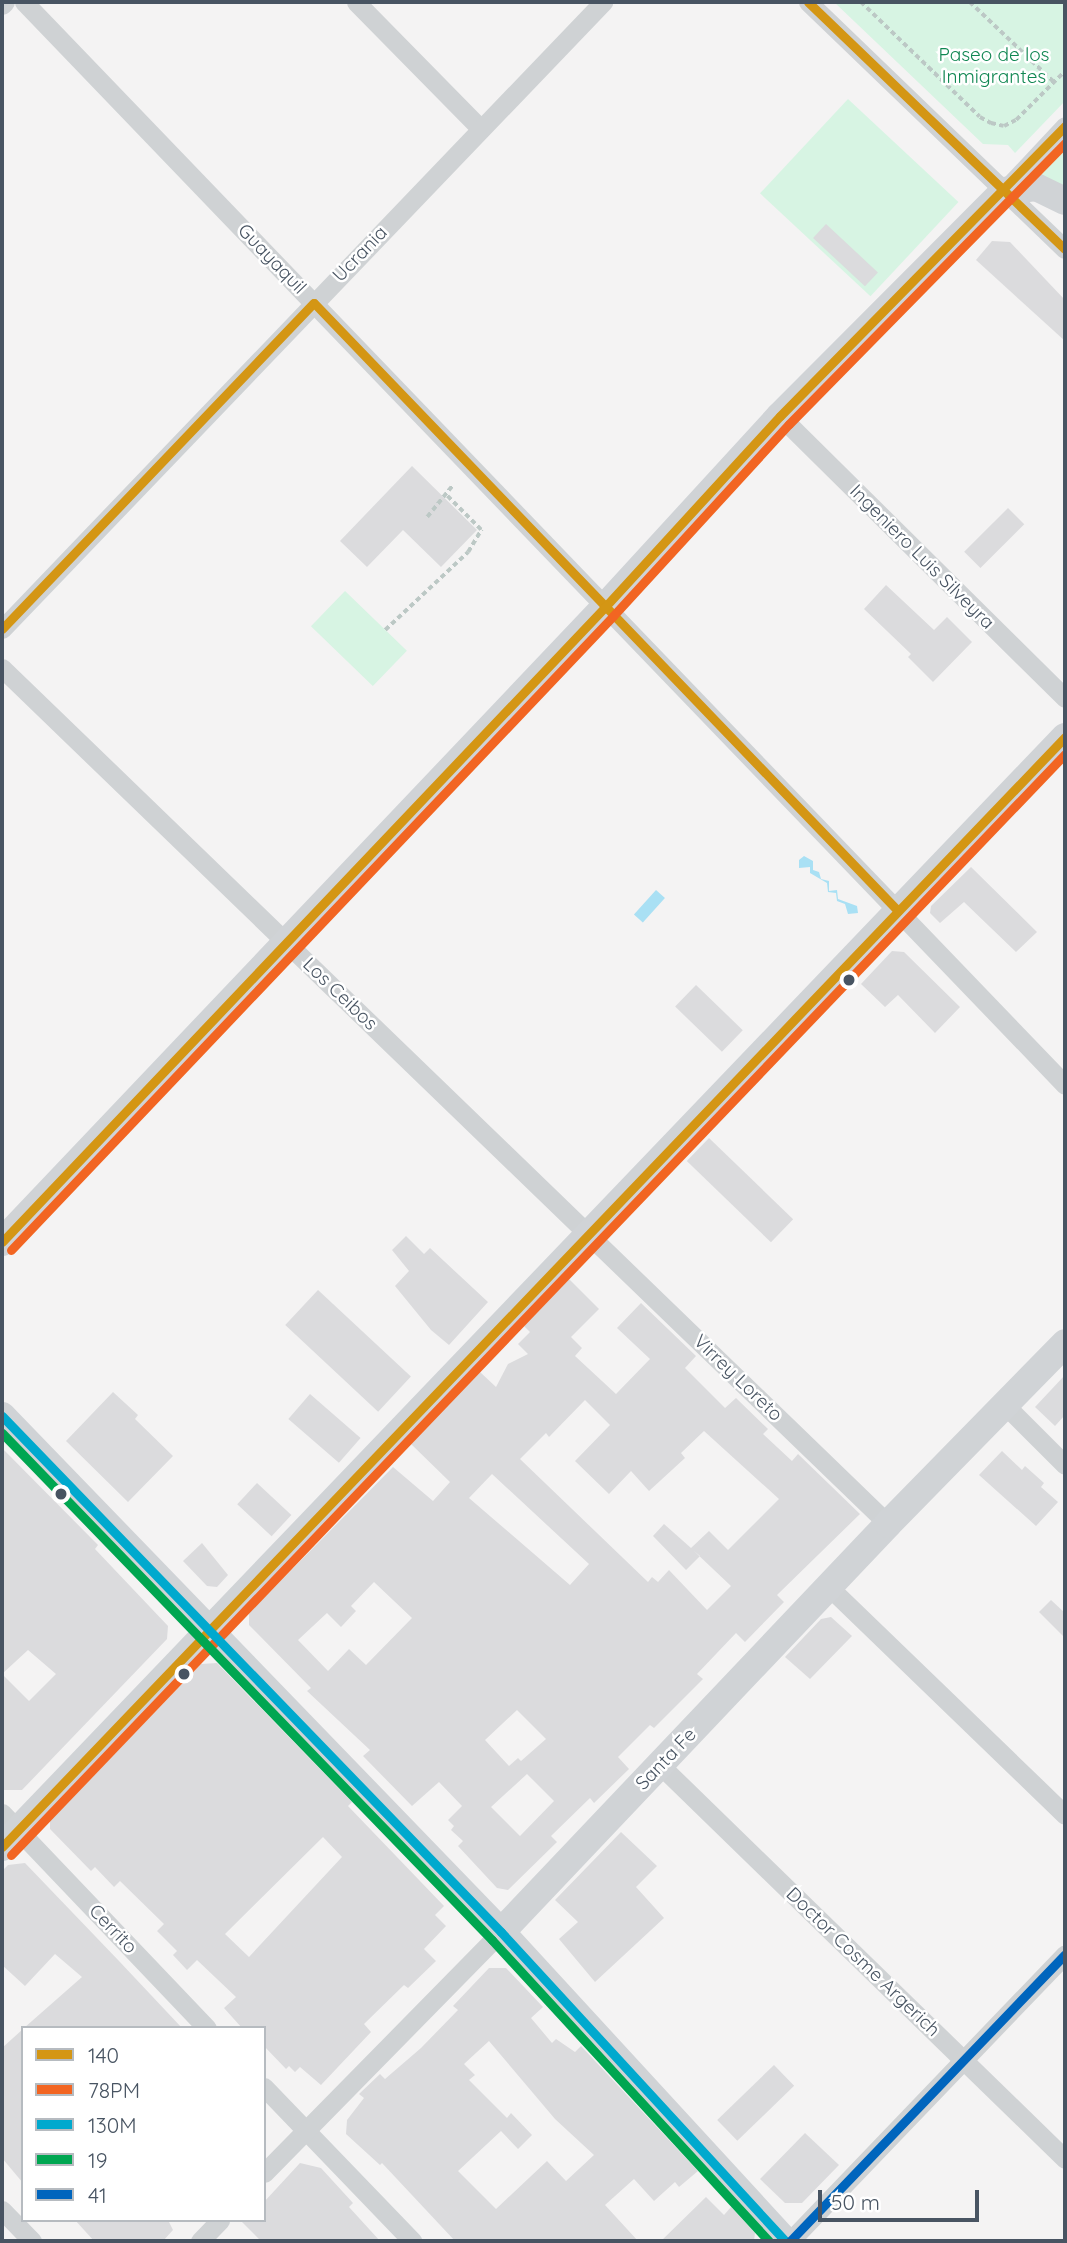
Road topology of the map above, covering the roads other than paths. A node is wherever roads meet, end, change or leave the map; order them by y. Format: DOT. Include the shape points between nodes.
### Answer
graph roads {
  1 [pos="24,2"];
  2 [pos="356,2"];
  3 [pos="603,2"];
  4 [pos="808,2"];
  5 [pos="1065,126"];
  6 [pos="481,129"];
  7 [pos="1004,191"];
  8 [pos="1065,201"];
  9 [pos="1065,249"];
  10 [pos="314,303"];
  11 [pos="780,416"];
  12 [pos="604,608"];
  13 [pos="2,629"];
  14 [pos="2,668"];
  15 [pos="1065,698"];
  16 [pos="1065,737"];
  17 [pos="898,911"];
  18 [pos="285,940"];
  19 [pos="1065,1085"];
  20 [pos="588,1232"];
  21 [pos="2,1242"];
  22 [pos="1065,1343"];
  23 [pos="1003,1404"];
  24 [pos="2,1416"];
  25 [pos="1065,1465"];
  26 [pos="888,1524"];
  27 [pos="829,1587"];
  28 [pos="211,1629"];
  29 [pos="660,1765"];
  30 [pos="1065,1815"];
  31 [pos="7,1830"];
  32 [pos="501,1932"];
  33 [pos="1065,1954"];
  34 [pos="205,2026"];
  35 [pos="963,2059"];
  36 [pos="266,2089"];
  37 [pos="305,2130"];
  38 [pos="1065,2159"];
  39 [pos="266,2171"];
  40 [pos="2,2210"];
  41 [pos="218,2222"];
  42 [pos="32,2241"];
  43 [pos="201,2241"];
  44 [pos="412,2241"];
  45 [pos="788,2241"];
  1 -- 10 [label="street, Guayaquil"];
  2 -- 6 [label="street"];
  3 -- 6 [label="street, Ucrania"];
  4 -- 7 [label="street"];
  5 -- 7 [label="street"];
  6 -- 10 [label="street, Ucrania"];
  7 -- 8 [label="street" via="1036,187"];
  7 -- 9 [label="street"];
  7 -- 11 [label="street"];
  10 -- 12 [label="street, Guayaquil"];
  10 -- 13 [label="street, Ucrania"];
  11 -- 12 [label="street"];
  11 -- 15 [label="street, Ingeniero Luis Silveyra"];
  12 -- 17 [label="street, Guayaquil"];
  12 -- 18 [label="street"];
  14 -- 18 [label="street, Los Ceibos"];
  16 -- 17 [label="street"];
  17 -- 19 [label="street, Guayaquil"];
  17 -- 20 [label="street"];
  18 -- 20 [label="street, Los Ceibos"];
  18 -- 21 [label="street"];
  20 -- 26 [label="street, Virrey Loreto"];
  20 -- 28 [label="street"];
  22 -- 23 [label="street, Santa Fe"];
  23 -- 25 [label="street"];
  23 -- 26 [label="street, Santa Fe"];
  24 -- 28 [label="street"];
  26 -- 27 [label="street, Santa Fe"];
  27 -- 29 [label="street, Santa Fe"];
  27 -- 30 [label="street"];
  28 -- 31 [label="street"];
  28 -- 32 [label="street"];
  29 -- 32 [label="street, Santa Fe"];
  29 -- 35 [label="street, Doctor Cosme Argerich"];
  31 -- 34 [label="street, Cerrito"];
  32 -- 37 [label="street, Santa Fe"];
  32 -- 45 [label="street"];
  33 -- 35 [label="street"];
  35 -- 38 [label="street, Doctor Cosme Argerich"];
  35 -- 45 [label="street"];
  36 -- 37 [label="street"];
  37 -- 39 [label="street, Santa Fe"];
  37 -- 44 [label="street"];
  40 -- 42 [label="street"];
  41 -- 43 [label="street"];
}
